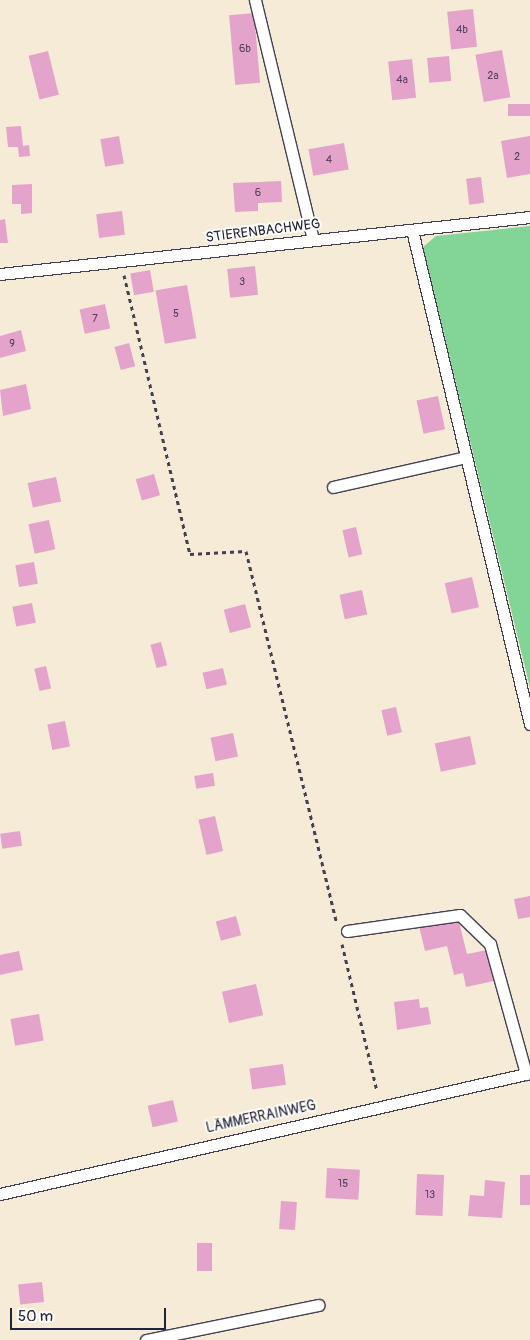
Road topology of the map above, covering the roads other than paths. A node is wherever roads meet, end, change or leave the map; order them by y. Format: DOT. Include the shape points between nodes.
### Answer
graph roads {
  1 [pos="255,0"];
  2 [pos="530,217"];
  3 [pos="412,230"];
  4 [pos="313,240"];
  5 [pos="0,274"];
  6 [pos="466,457"];
  7 [pos="333,487"];
  8 [pos="530,724"];
  9 [pos="343,933"];
  10 [pos="528,1073"];
  11 [pos="0,1194"];
  12 [pos="318,1305"];
  13 [pos="146,1340"];
  1 -- 4 [label="lane"];
  2 -- 3 [label="lane, STIERENBACHWEG"];
  3 -- 4 [label="lane, STIERENBACHWEG"];
  3 -- 6 [label="lane"];
  4 -- 5 [label="lane, STIERENBACHWEG"];
  6 -- 7 [label="lane"];
  6 -- 8 [label="lane"];
  9 -- 10 [label="lane" via="460,915 490,944"];
  10 -- 11 [label="lane, LÄMMERRAINWEG"];
  12 -- 13 [label="lane"];
}
